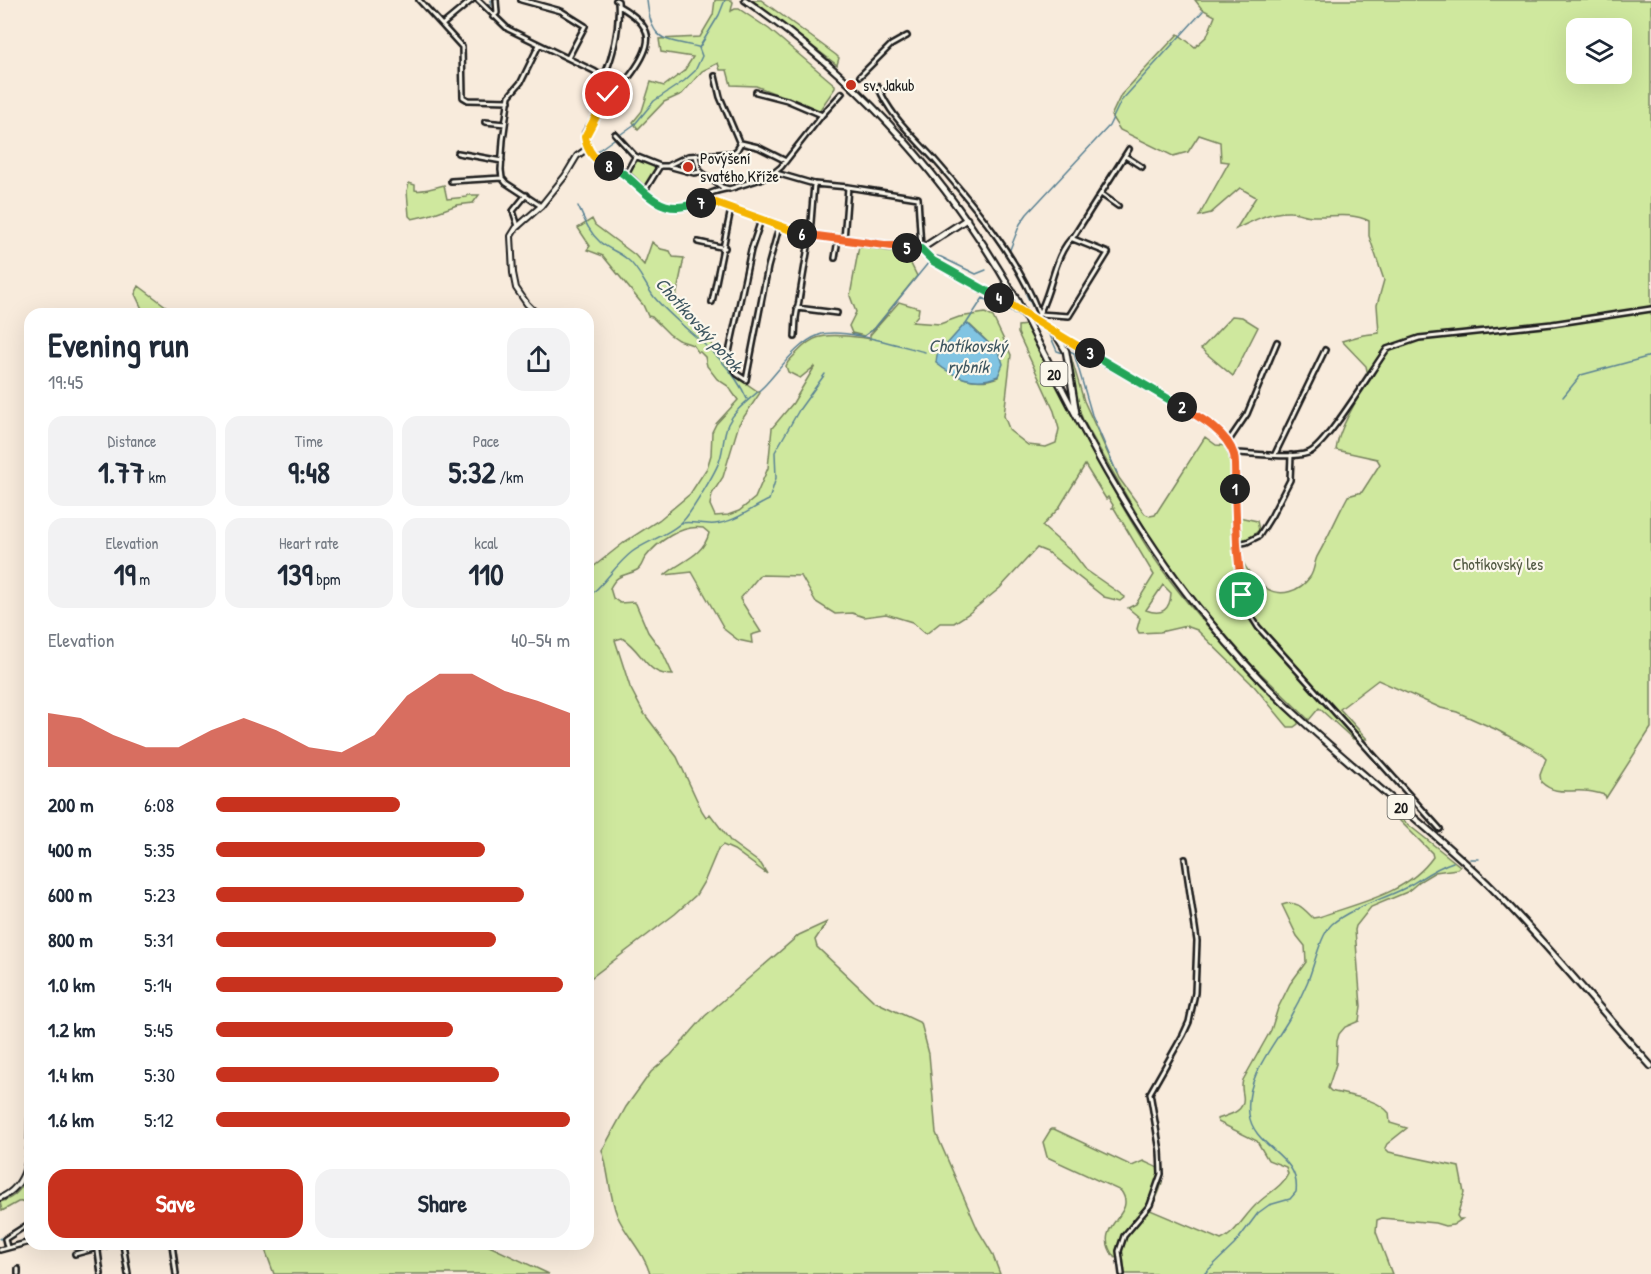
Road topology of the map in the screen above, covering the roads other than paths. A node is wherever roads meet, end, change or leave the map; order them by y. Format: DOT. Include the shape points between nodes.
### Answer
graph roads {
  1 [pos="419,0"];
  2 [pos="472,0"];
  3 [pos="477,0"];
  4 [pos="496,0"];
  5 [pos="521,0"];
  6 [pos="544,0"];
  7 [pos="618,0"];
  8 [pos="745,0"];
  9 [pos="543,5"];
  10 [pos="619,6"];
  11 [pos="493,17"];
  12 [pos="442,25"];
  13 [pos="907,36"];
  14 [pos="539,45"];
  15 [pos="568,58"];
  16 [pos="715,76"];
  17 [pos="860,76"];
  18 [pos="604,77"];
  19 [pos="878,86"];
  20 [pos="756,92"];
  21 [pos="843,93"];
  22 [pos="608,94"];
  23 [pos="509,101"];
  24 [pos="822,115"];
  25 [pos="485,122"];
  26 [pos="505,124"];
  27 [pos="616,136"];
  28 [pos="740,144"];
  29 [pos="1129,149"];
  30 [pos="589,150"];
  31 [pos="458,153"];
  32 [pos="635,156"];
  33 [pos="696,156"];
  34 [pos="1125,156"];
  35 [pos="502,161"];
  36 [pos="786,161"];
  37 [pos="660,166"];
  38 [pos="668,166"];
  39 [pos="1142,167"];
  40 [pos="700,172"];
  41 [pos="776,173"];
  42 [pos="626,174"];
  43 [pos="502,178"];
  44 [pos="451,181"];
  45 [pos="814,184"];
  46 [pos="848,187"];
  47 [pos="726,189"];
  48 [pos="644,192"];
  49 [pos="1101,194"];
  50 [pos="526,195"];
  51 [pos="700,203"];
  52 [pos="541,206"];
  53 [pos="1118,206"];
  54 [pos="731,209"];
  55 [pos="967,219"];
  56 [pos="761,220"];
  57 [pos="518,226"];
  58 [pos="779,227"];
  59 [pos="810,236"];
  60 [pos="841,239"];
  61 [pos="1072,239"];
  62 [pos="698,242"];
  63 [pos="725,248"];
  64 [pos="921,249"];
  65 [pos="835,258"];
  66 [pos="712,302"];
  67 [pos="532,308"];
  68 [pos="797,308"];
  69 [pos="1651,309"];
  70 [pos="837,313"];
  71 [pos="1040,314"];
  72 [pos="1036,320"];
  73 [pos="1057,336"];
  74 [pos="795,337"];
  75 [pos="1277,342"];
  76 [pos="1325,350"];
  77 [pos="1081,426"];
  78 [pos="1228,442"];
  79 [pos="1233,453"];
  80 [pos="1275,454"];
  81 [pos="1291,455"];
  82 [pos="1237,544"];
  83 [pos="1440,829"];
  84 [pos="1185,859"];
  85 [pos="1651,1066"];
  86 [pos="24,1173"];
  87 [pos="0,1198"];
  88 [pos="24,1227"];
  89 [pos="24,1243"];
  90 [pos="7,1247"];
  91 [pos="0,1250"];
  92 [pos="86,1250"];
  93 [pos="98,1250"];
  94 [pos="124,1250"];
  95 [pos="173,1250"];
  96 [pos="75,1254"];
  97 [pos="18,1269"];
  98 [pos="18,1274"];
  99 [pos="101,1274"];
  100 [pos="128,1274"];
  101 [pos="177,1274"];
  102 [pos="1122,1274"];
  1 -- 12 [label="street"];
  2 -- 12 [label="street"];
  3 -- 11 [label="street"];
  4 -- 11 [label="street" via="497,13"];
  5 -- 9 [label="street"];
  6 -- 9 [label="street"];
  7 -- 10 [label="street"];
  8 -- 55 [label="main road, 20" via="814,52 862,95 923,162"];
  9 -- 15 [label="street" via="585,26"];
  10 -- 18 [label="street" via="617,37"];
  10 -- 22 [label="street" via="645,27 649,43 619,90"];
  11 -- 14 [label="street"];
  12 -- 23 [label="street" via="462,47 464,98"];
  13 -- 17 [label="street" via="891,45"];
  14 -- 15 [label="street"];
  14 -- 23 [label="street"];
  15 -- 18 [label="street"];
  16 -- 28 [label="street"];
  18 -- 22 [label="street"];
  19 -- 71 [label="street" via="897,120 959,189 1011,259"];
  20 -- 24 [label="street"];
  21 -- 24 [label="street"];
  22 -- 30 [label="street" via="585,133"];
  23 -- 26 [label="street"];
  24 -- 36 [label="street"];
  25 -- 26 [label="street"];
  26 -- 35 [label="street"];
  27 -- 32 [label="street"];
  28 -- 33 [label="street" via="733,153"];
  28 -- 36 [label="street" via="758,147"];
  29 -- 34 [label="street"];
  30 -- 42 [label="street" via="604,164"];
  30 -- 52 [label="street" via="577,156"];
  31 -- 35 [label="street"];
  32 -- 37 [label="street"];
  32 -- 42 [label="street"];
  33 -- 38 [label="street"];
  33 -- 40 [label="street"];
  34 -- 39 [label="street"];
  34 -- 49 [label="street"];
  35 -- 43 [label="street"];
  36 -- 41 [label="street"];
  37 -- 38 [label="street"];
  37 -- 48 [label="street"];
  38 -- 40 [label="street"];
  40 -- 47 [label="street"];
  41 -- 45 [label="street"];
  41 -- 47 [label="street"];
  42 -- 48 [label="street"];
  43 -- 44 [label="street"];
  43 -- 50 [label="street"];
  45 -- 46 [label="street"];
  45 -- 59 [label="street"];
  46 -- 60 [label="street"];
  46 -- 64 [label="street" via="918,198"];
  47 -- 51 [label="street" via="708,194"];
  48 -- 51 [label="street" via="674,207"];
  49 -- 53 [label="street"];
  49 -- 61 [label="street"];
  50 -- 52 [label="street"];
  50 -- 57 [label="street" via="513,211"];
  51 -- 54 [label="street" via="716,203"];
  52 -- 57 [label="street"];
  54 -- 56 [label="street"];
  54 -- 63 [label="street"];
  55 -- 64 [label="main road"];
  55 -- 77 [label="main road, 20, bridge" via="1014,295"];
  56 -- 58 [label="street"];
  56 -- 58 [label="street" via="728,357 737,374 746,380"];
  57 -- 67 [label="street" via="510,242 514,282"];
  58 -- 59 [label="street"];
  59 -- 60 [label="street"];
  59 -- 68 [label="street"];
  60 -- 64 [label="street"];
  60 -- 65 [label="street"];
  61 -- 71 [label="street" via="1065,244"];
  61 -- 71 [label="street" via="1108,253 1069,316"];
  62 -- 63 [label="street"];
  63 -- 66 [label="street"];
  64 -- 72 [label="street" via="933,261"];
  68 -- 70 [label="street"];
  68 -- 74 [label="street"];
  69 -- 81 [label="street" via="1419,338 1393,346 1326,438 1311,452"];
  71 -- 72 [label="street"];
  72 -- 73 [label="street"];
  73 -- 77 [label="main road" via="1065,351"];
  73 -- 78 [label="street" via="1188,410"];
  75 -- 78 [label="street" via="1247,414"];
  76 -- 80 [label="street"];
  77 -- 85 [label="main road, 20" via="1152,546 1228,644 1299,718 1487,884"];
  78 -- 79 [label="street"];
  79 -- 80 [label="street"];
  79 -- 82 [label="street"];
  80 -- 81 [label="street"];
  81 -- 82 [label="street" via="1287,487 1268,522 1259,536"];
  82 -- 83 [label="street" via="1242,595 1252,618"];
  84 -- 102 [label="street" via="1197,941 1194,999 1183,1035 1150,1093 1161,1174 1150,1205 1124,1236 1119,1251"];
  86 -- 87 [label="street" via="14,1190"];
  88 -- 90 [label="street" via="4,1239"];
  89 -- 90 [label="street"];
  90 -- 91 [label="street"];
  92 -- 96 [label="street"];
  93 -- 99 [label="street"];
  94 -- 100 [label="street"];
  95 -- 101 [label="street"];
  97 -- 98 [label="street"];
}
